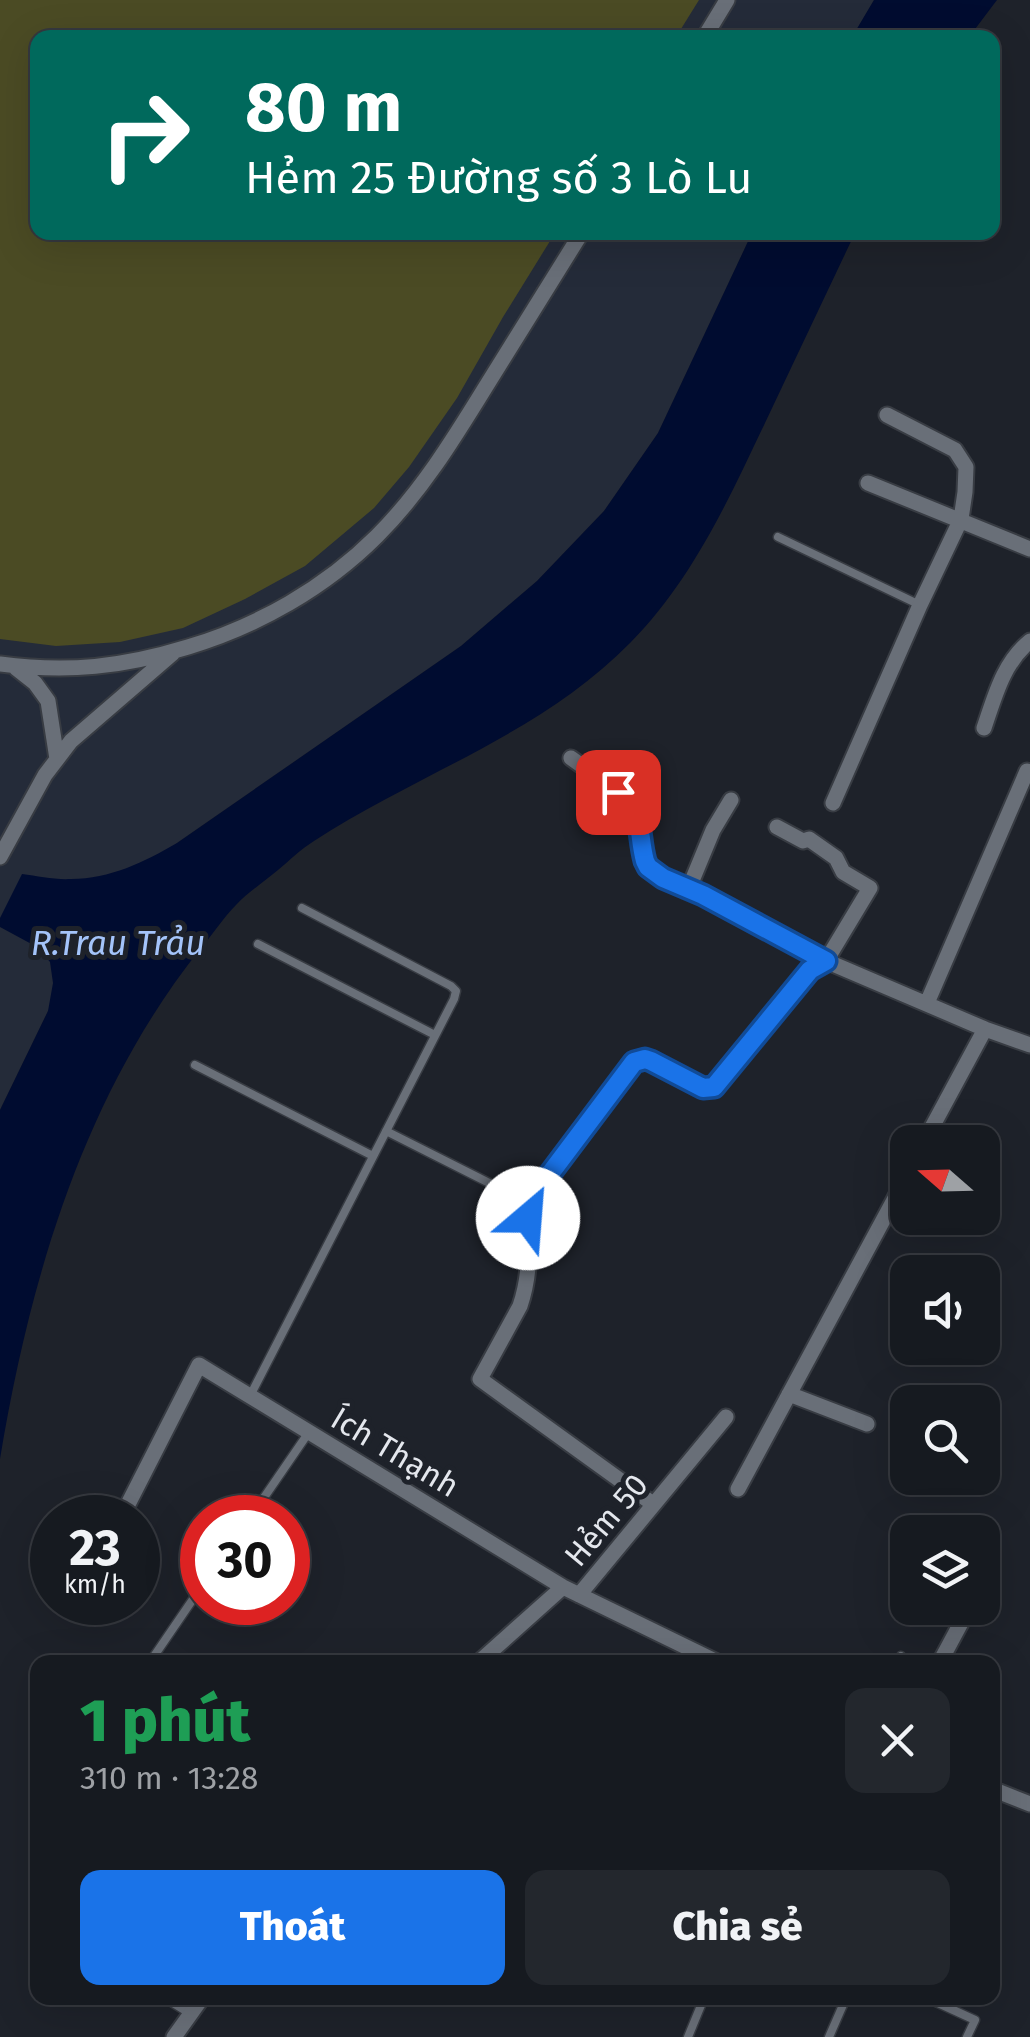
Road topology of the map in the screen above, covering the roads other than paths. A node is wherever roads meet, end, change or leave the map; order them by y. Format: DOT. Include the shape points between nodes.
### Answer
graph roads {
  1 [pos="728,0"];
  2 [pos="709,30"];
  3 [pos="577,240"];
  4 [pos="887,415"];
  5 [pos="868,482"];
  6 [pos="961,519"];
  7 [pos="778,537"];
  8 [pos="1030,550"];
  9 [pos="920,605"];
  10 [pos="1030,641"];
  11 [pos="175,651"];
  12 [pos="6,664"];
  13 [pos="984,728"];
  14 [pos="571,758"];
  15 [pos="57,759"];
  16 [pos="1027,771"];
  17 [pos="731,800"];
  18 [pos="834,802"];
  19 [pos="777,826"];
  20 [pos="0,857"];
  21 [pos="689,888"];
  22 [pos="302,908"];
  23 [pos="258,944"];
  24 [pos="826,961"];
  25 [pos="927,1002"];
  26 [pos="985,1029"];
  27 [pos="435,1035"];
  28 [pos="1030,1045"];
  29 [pos="195,1065"];
  30 [pos="933,1125"];
  31 [pos="386,1132"];
  32 [pos="373,1156"];
  33 [pos="528,1203"];
  34 [pos="890,1207"];
  35 [pos="789,1394"];
  36 [pos="250,1396"];
  37 [pos="726,1417"];
  38 [pos="867,1424"];
  39 [pos="309,1432"];
  40 [pos="738,1489"];
  41 [pos="132,1495"];
  42 [pos="266,1495"];
  43 [pos="653,1504"];
  44 [pos="563,1587"];
  45 [pos="579,1595"];
  46 [pos="180,1618"];
  47 [pos="960,1625"];
  48 [pos="155,1655"];
  49 [pos="487,1655"];
  50 [pos="703,1655"];
  51 [pos="944,1655"];
  52 [pos="1000,1792"];
  53 [pos="1030,1804"];
  54 [pos="176,2005"];
  55 [pos="197,2005"];
  56 [pos="701,2005"];
  57 [pos="843,2005"];
  58 [pos="942,2005"];
  59 [pos="191,2014"];
  60 [pos="174,2037"];
  61 [pos="688,2037"];
  62 [pos="829,2037"];
  63 [pos="968,2037"];
  1 -- 2 [label="street"];
  3 -- 11 [label="street" via="438,463 378,535 343,566 255,622"];
  4 -- 6 [label="street" via="959,454 967,472"];
  5 -- 6 [label="street"];
  6 -- 8 [label="street"];
  6 -- 9 [label="street"];
  7 -- 9 [label="lane"];
  9 -- 18 [label="street"];
  10 -- 13 [label="street" via="1014,654"];
  11 -- 12 [label="street" via="112,666"];
  11 -- 15 [label="street"];
  12 -- 15 [label="street" via="35,683 48,702"];
  14 -- 21 [label="street" via="634,807 648,867"];
  15 -- 20 [label="street"];
  16 -- 25 [label="street"];
  17 -- 21 [label="street"];
  19 -- 24 [label="street" via="808,839 870,888"];
  21 -- 24 [label="street"];
  22 -- 27 [label="lane" via="454,988"];
  23 -- 27 [label="lane"];
  24 -- 25 [label="street"];
  24 -- 33 [label="street" via="810,970 714,1087 703,1088 645,1059 634,1062"];
  25 -- 26 [label="street"];
  26 -- 28 [label="street"];
  26 -- 30 [label="street"];
  27 -- 31 [label="lane"];
  29 -- 32 [label="lane"];
  31 -- 32 [label="lane"];
  31 -- 33 [label="lane"];
  32 -- 36 [label="lane"];
  33 -- 43 [label="street" via="524,1295 480,1378"];
  34 -- 35 [label="street"];
  35 -- 38 [label="street"];
  35 -- 40 [label="street"];
  36 -- 39 [label="street, Ích Thạnh"];
  36 -- 41 [label="street, Ích Thạnh" via="199,1365"];
  37 -- 43 [label="street, Hẻm 50"];
  39 -- 42 [label="lane"];
  39 -- 44 [label="street, Ích Thạnh"];
  43 -- 45 [label="street, Hẻm 50"];
  44 -- 45 [label="street, Ích Thạnh"];
  44 -- 49 [label="street"];
  45 -- 50 [label="street, Ích Thạnh"];
  46 -- 48 [label="lane"];
  47 -- 51 [label="street"];
  52 -- 53 [label="street"];
  54 -- 59 [label="lane"];
  55 -- 59 [label="street"];
  56 -- 61 [label="lane"];
  57 -- 62 [label="lane"];
  58 -- 63 [label="lane" via="974,2020"];
  59 -- 60 [label="street"];
}
